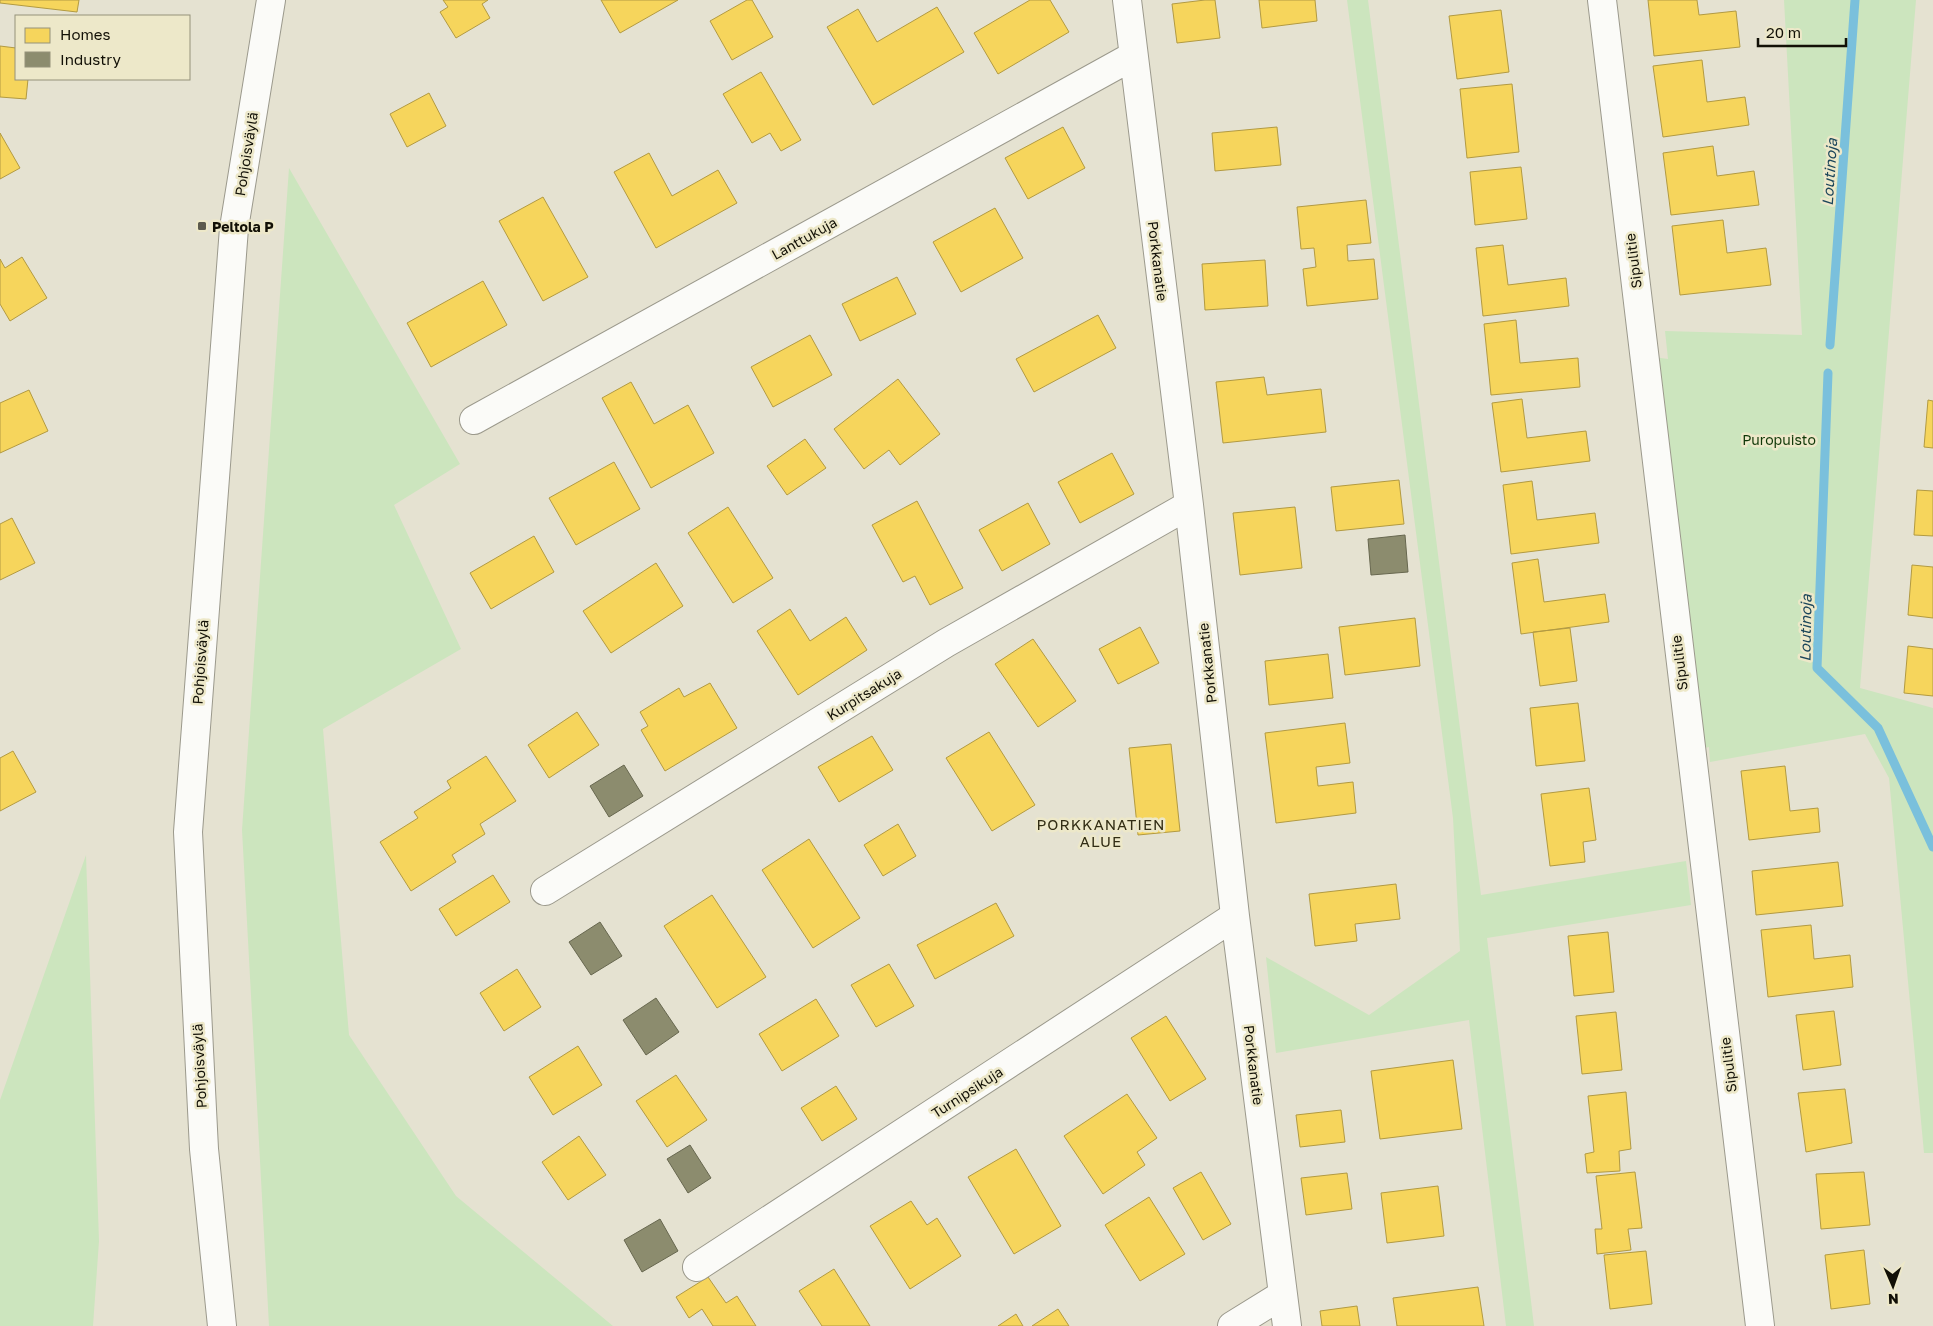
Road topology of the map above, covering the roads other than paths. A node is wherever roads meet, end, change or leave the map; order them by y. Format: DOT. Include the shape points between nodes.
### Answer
graph roads {
  1 [pos="271,0"];
  2 [pos="1127,0"];
  3 [pos="1602,0"];
  4 [pos="1133,56"];
  5 [pos="474,420"];
  6 [pos="1188,505"];
  7 [pos="545,891"];
  8 [pos="1235,916"];
  9 [pos="697,1267"];
  10 [pos="1282,1295"];
  11 [pos="222,1326"];
  12 [pos="1232,1326"];
  13 [pos="1286,1326"];
  14 [pos="1760,1326"];
  1 -- 11 [label="street, Pohjoisväylä" via="234,228 188,832 204,1149"];
  2 -- 4 [label="street, Porkkanatie"];
  3 -- 14 [label="street, Sipulitie"];
  4 -- 5 [label="street, Lanttukuja"];
  4 -- 6 [label="street, Porkkanatie"];
  6 -- 7 [label="street, Kurpitsakuja" via="946,643"];
  6 -- 8 [label="street, Porkkanatie"];
  8 -- 9 [label="street, Turnipsikuja"];
  8 -- 10 [label="street, Porkkanatie"];
  10 -- 12 [label="street"];
  10 -- 13 [label="street, Porkkanatie"];
}
